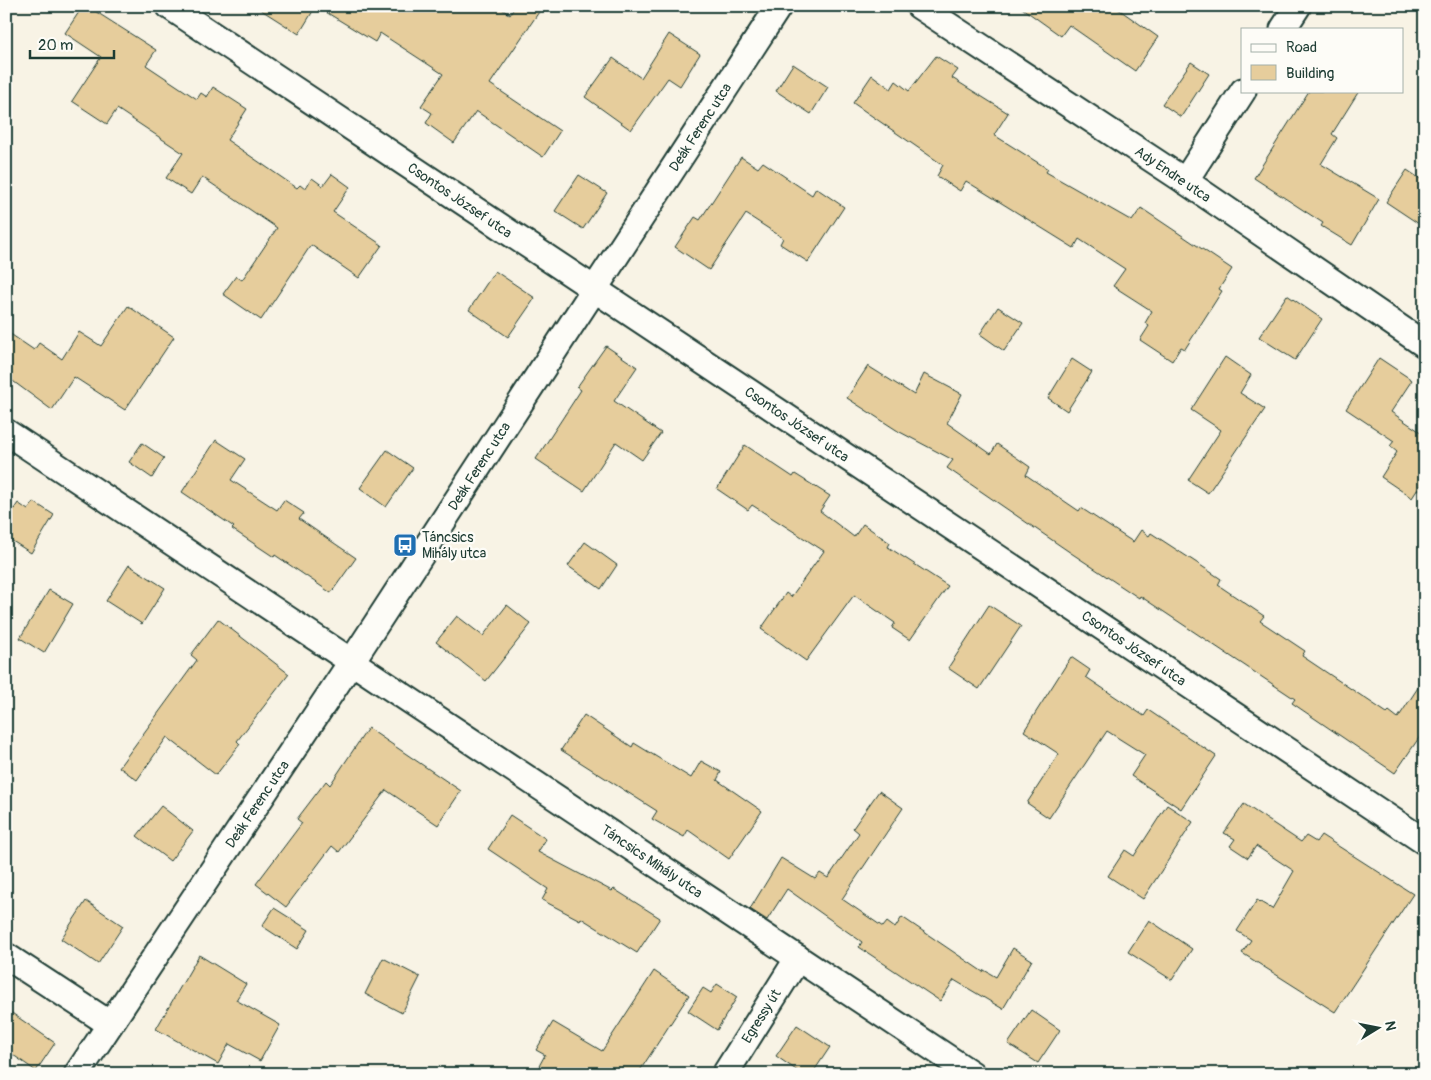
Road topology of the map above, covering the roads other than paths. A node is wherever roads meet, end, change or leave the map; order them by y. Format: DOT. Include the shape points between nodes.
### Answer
graph roads {
  1 [pos="169,6"];
  2 [pos="779,6"];
  3 [pos="920,6"];
  4 [pos="1298,6"];
  5 [pos="1284,28"];
  6 [pos="1242,92"];
  7 [pos="1185,181"];
  8 [pos="594,289"];
  9 [pos="1425,345"];
  10 [pos="6,432"];
  11 [pos="352,661"];
  12 [pos="1425,842"];
  13 [pos="6,956"];
  14 [pos="798,958"];
  15 [pos="110,1024"];
  16 [pos="77,1074"];
  17 [pos="724,1074"];
  18 [pos="972,1074"];
  1 -- 8 [label="street, Csontos József utca"];
  2 -- 8 [label="street, Deák Ferenc utca"];
  3 -- 7 [label="street, Ady Endre utca"];
  4 -- 5 [label="street"];
  6 -- 7 [label="street"];
  7 -- 9 [label="street, Ady Endre utca"];
  8 -- 11 [label="street, Deák Ferenc utca"];
  8 -- 12 [label="street, Csontos József utca"];
  10 -- 11 [label="street, Táncsics Mihály utca"];
  11 -- 14 [label="street, Táncsics Mihály utca"];
  11 -- 15 [label="street, Deák Ferenc utca"];
  13 -- 15 [label="street"];
  14 -- 17 [label="street, Egressy út"];
  14 -- 18 [label="street, Táncsics Mihály utca"];
  15 -- 16 [label="street, Deák Ferenc utca"];
}
